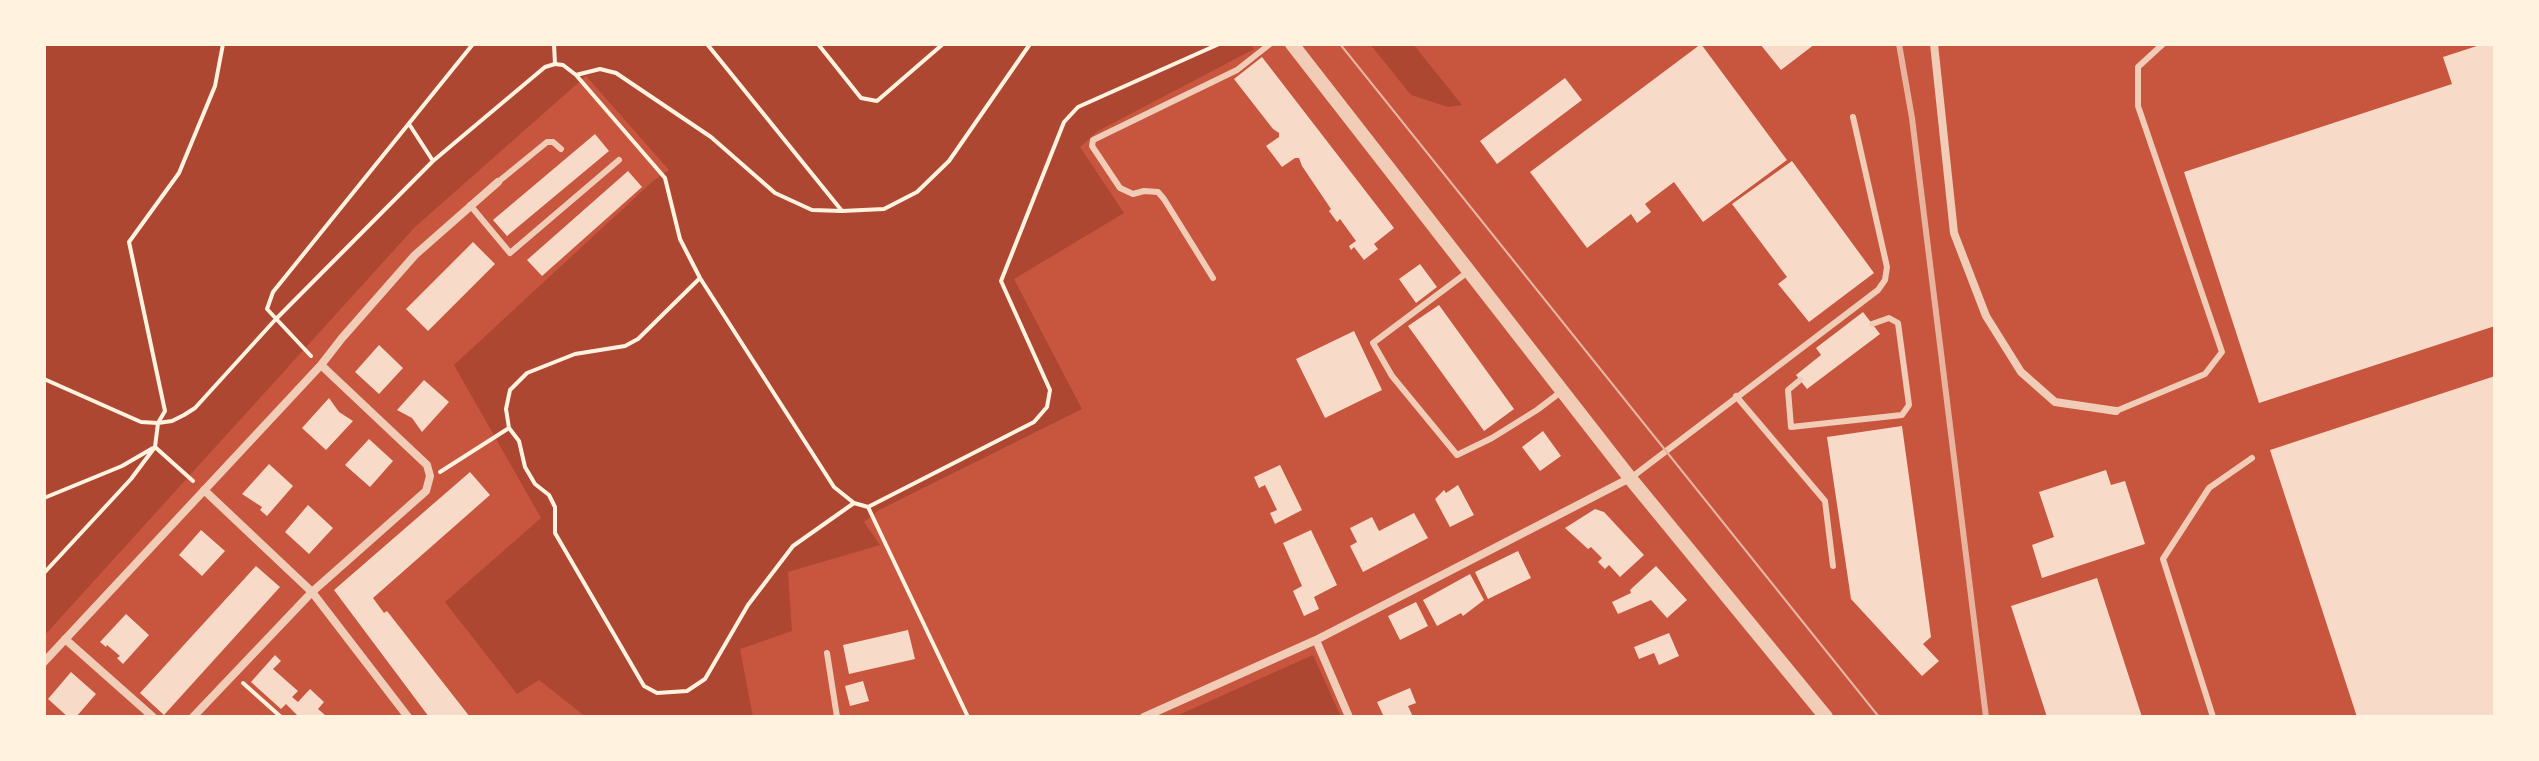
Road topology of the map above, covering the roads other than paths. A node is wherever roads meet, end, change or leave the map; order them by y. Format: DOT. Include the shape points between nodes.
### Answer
graph roads {
  1 [pos="1270,44"];
  2 [pos="1292,44"];
  3 [pos="1934,44"];
  4 [pos="2163,44"];
  5 [pos="1853,117"];
  6 [pos="561,149"];
  7 [pos="619,160"];
  8 [pos="498,182"];
  9 [pos="470,205"];
  10 [pos="1469,271"];
  11 [pos="1213,278"];
  12 [pos="1872,324"];
  13 [pos="321,365"];
  14 [pos="1800,380"];
  15 [pos="1562,390"];
  16 [pos="1736,396"];
  17 [pos="2116,411"];
  18 [pos="2252,458"];
  19 [pos="1630,478"];
  20 [pos="204,490"];
  21 [pos="1833,566"];
  22 [pos="312,592"];
  23 [pos="65,639"];
  24 [pos="1316,640"];
  25 [pos="827,653"];
  26 [pos="44,662"];
  27 [pos="153,717"];
  28 [pos="193,717"];
  29 [pos="408,717"];
  30 [pos="837,717"];
  31 [pos="1144,717"];
  32 [pos="1349,717"];
  33 [pos="1826,717"];
  34 [pos="2213,717"];
  1 -- 11 [label="lane" via="1237,70 1093,140 1120,188 1133,194 1158,192"];
  2 -- 10 [label="street"];
  3 -- 17 [label="street" via="1954,233 1986,316 2021,372 2055,402"];
  4 -- 17 [label="lane" via="2138,67 2138,106 2222,352 2205,374"];
  5 -- 16 [label="lane" via="1887,267 1885,280"];
  6 -- 8 [label="lane" via="547,142"];
  7 -- 9 [label="lane" via="510,253"];
  8 -- 9 [label="street"];
  9 -- 13 [label="street" via="415,255"];
  10 -- 15 [label="street"];
  10 -- 15 [label="lane" via="1373,343 1407,395 1457,455"];
  12 -- 14 [label="lane" via="1889,318 1898,323 1909,405 1902,415 1791,427 1788,390"];
  13 -- 20 [label="street"];
  13 -- 22 [label="street" via="427,465 430,476 426,491"];
  15 -- 19 [label="street"];
  16 -- 19 [label="lane"];
  16 -- 21 [label="lane" via="1825,501"];
  18 -- 34 [label="lane" via="2209,488 2163,559"];
  19 -- 24 [label="street"];
  19 -- 33 [label="street"];
  20 -- 22 [label="street"];
  20 -- 23 [label="street"];
  22 -- 28 [label="street"];
  22 -- 29 [label="street"];
  23 -- 26 [label="street"];
  23 -- 27 [label="street"];
  24 -- 31 [label="street"];
  24 -- 32 [label="street"];
  25 -- 30 [label="lane"];
}
